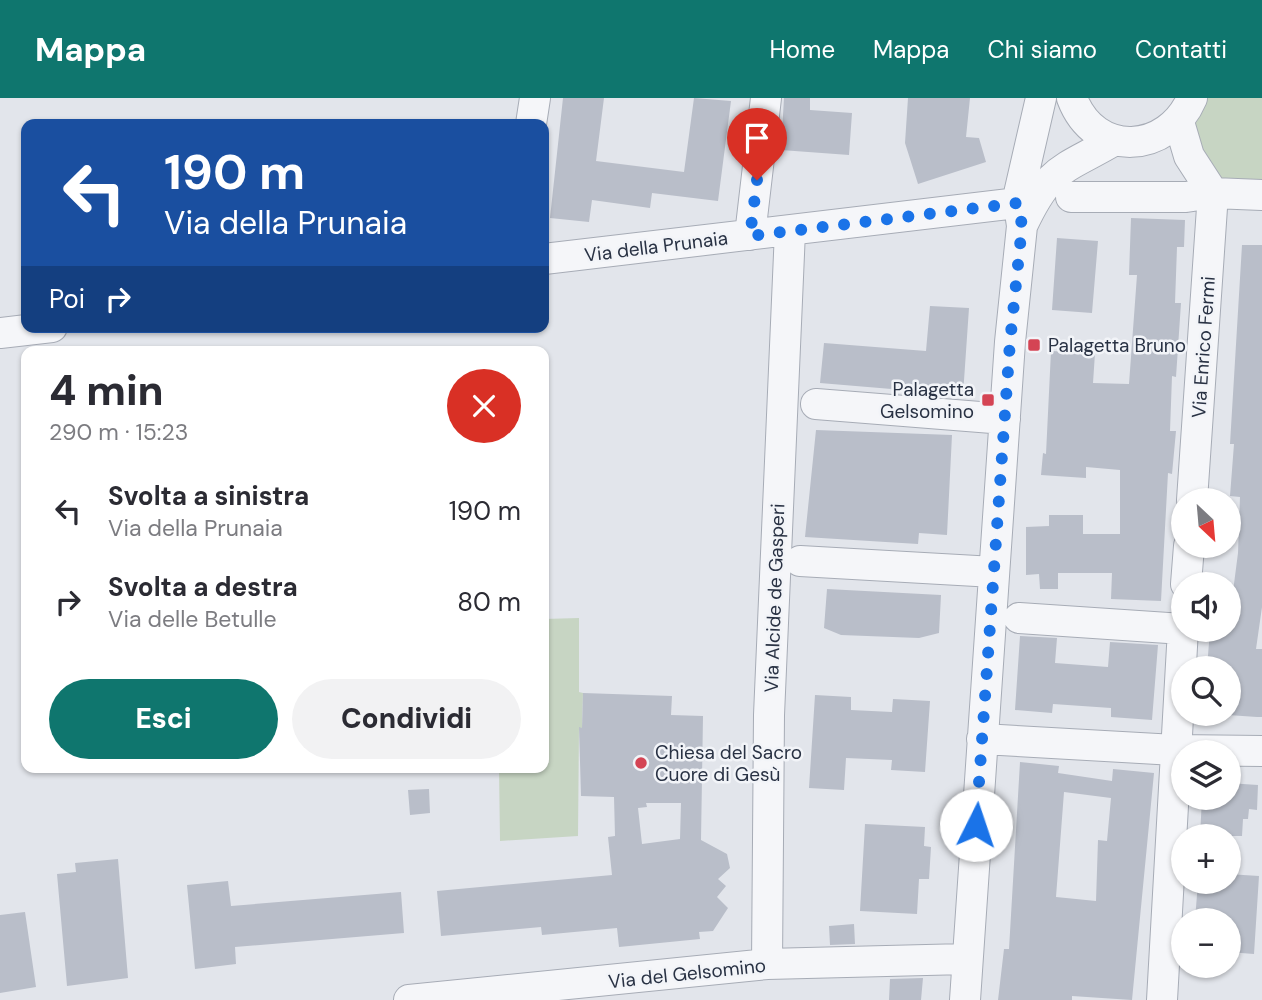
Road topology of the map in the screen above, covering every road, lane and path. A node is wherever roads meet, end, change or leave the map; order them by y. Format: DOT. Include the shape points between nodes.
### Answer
graph roads {
  1 [pos="535,98"];
  2 [pos="766,98"];
  3 [pos="1041,98"];
  4 [pos="1070,98"];
  5 [pos="1186,110"];
  6 [pos="532,119"];
  7 [pos="1115,140"];
  8 [pos="1213,193"];
  9 [pos="1262,195"];
  10 [pos="1071,197"];
  11 [pos="1020,206"];
  12 [pos="790,232"];
  13 [pos="750,236"];
  14 [pos="549,258"];
  15 [pos="21,331"];
  16 [pos="0,333"];
  17 [pos="816,404"];
  18 [pos="1005,419"];
  19 [pos="1193,488"];
  20 [pos="800,561"];
  21 [pos="994,572"];
  22 [pos="1019,618"];
  23 [pos="1171,628"];
  24 [pos="1182,642"];
  25 [pos="982,739"];
  26 [pos="1176,740"];
  27 [pos="1171,750"];
  28 [pos="1241,751"];
  29 [pos="1262,751"];
  30 [pos="1172,810"];
  31 [pos="966,959"];
  32 [pos="768,964"];
  33 [pos="634,989"];
  34 [pos="409,1000"];
  35 [pos="965,1000"];
  36 [pos="1162,1000"];
  1 -- 6 [label="street"];
  2 -- 13 [label="street"];
  3 -- 11 [label="street"];
  4 -- 7 [label="street" via="1087,123"];
  4 -- 11 [label="street"];
  5 -- 7 [label="street" via="1169,131 1145,141"];
  5 -- 8 [label="street" via="1189,156"];
  7 -- 11 [label="street" via="1054,173"];
  8 -- 9 [label="street"];
  8 -- 10 [label="street"];
  8 -- 19 [label="street, Via Enrico Fermi"];
  11 -- 12 [label="street, Via della Prunaia"];
  11 -- 18 [label="street"];
  12 -- 13 [label="street, Via della Prunaia"];
  12 -- 32 [label="street, Via Alcide de Gasperi" via="769,715"];
  13 -- 14 [label="street, Via della Prunaia"];
  15 -- 16 [label="street"];
  17 -- 18 [label="street"];
  18 -- 21 [label="street"];
  20 -- 21 [label="street"];
  21 -- 25 [label="street"];
  22 -- 23 [label="street"];
  24 -- 26 [label="street"];
  25 -- 27 [label="street"];
  25 -- 31 [label="street"];
  28 -- 29 [label="street"];
  30 -- 36 [label="street"];
  31 -- 32 [label="street, Via del Gelsomino"];
  31 -- 35 [label="street"];
  32 -- 33 [label="street, Via del Gelsomino"];
  33 -- 34 [label="street, Via del Gelsomino"];
}
